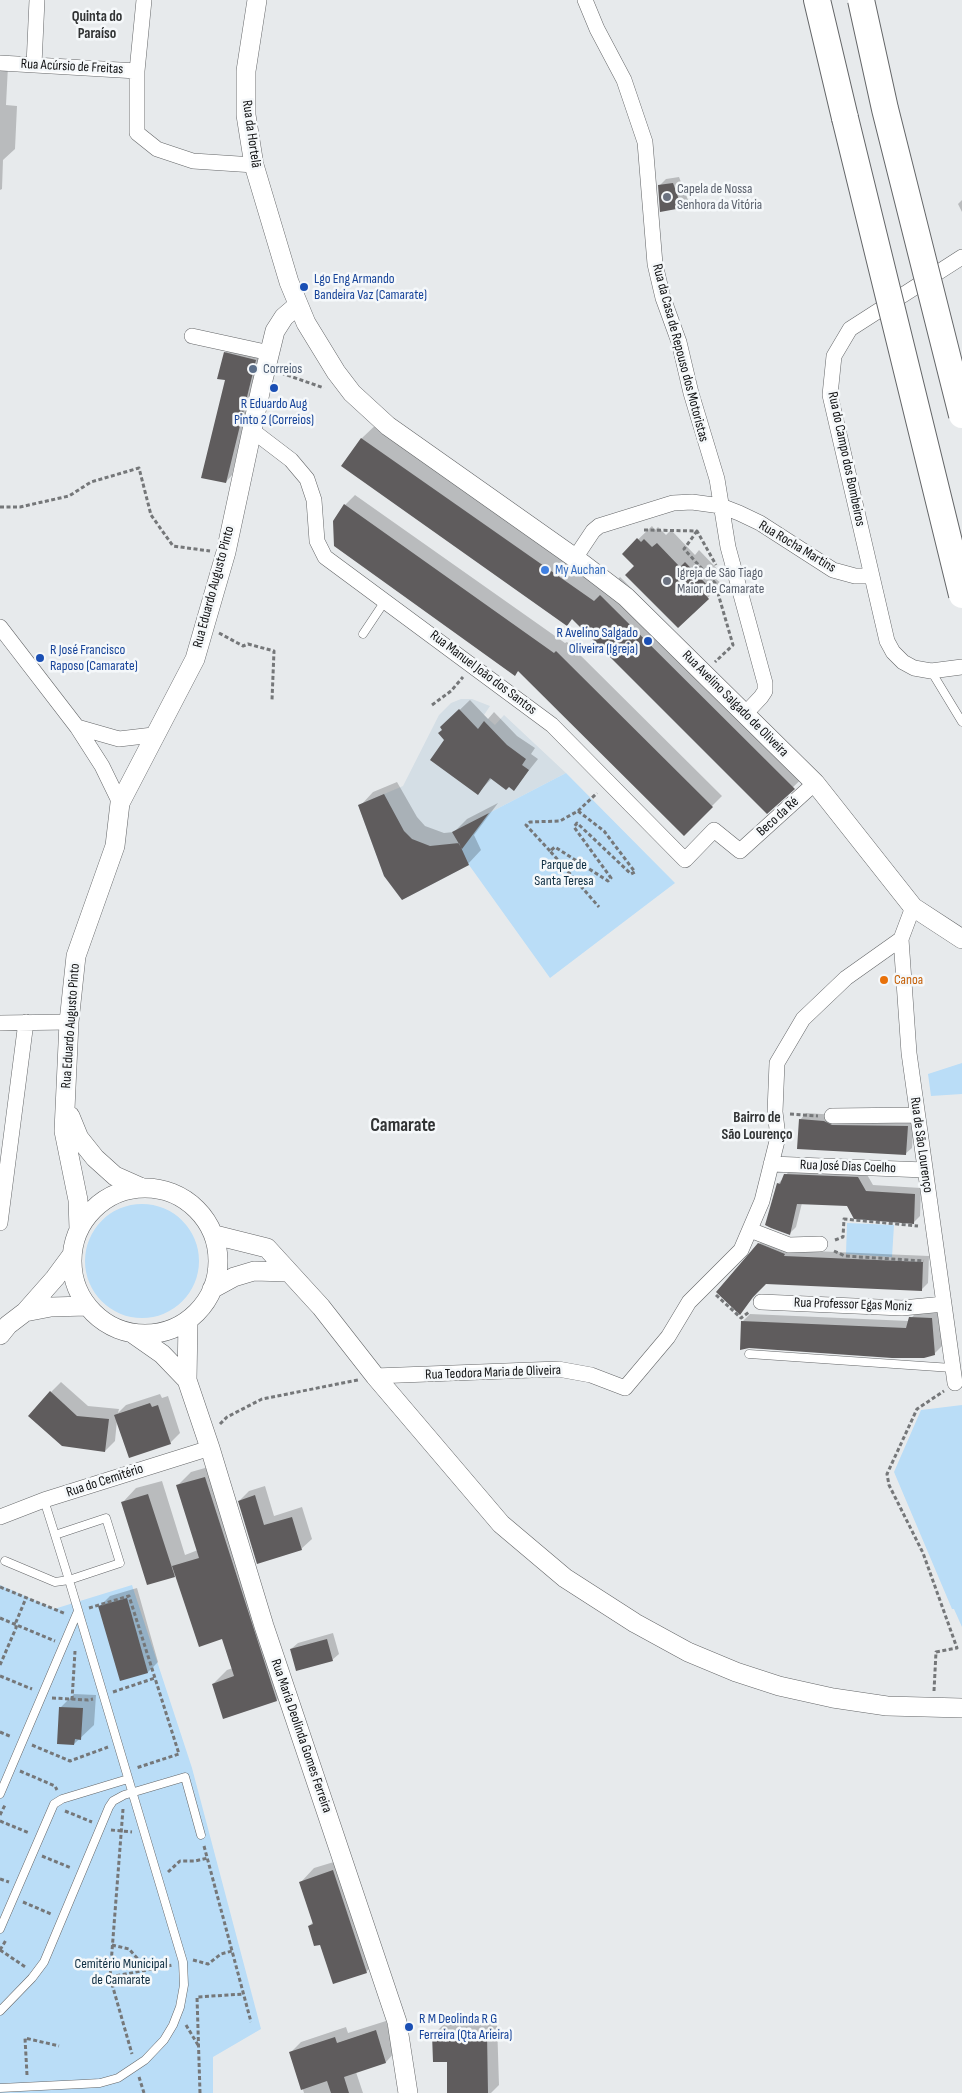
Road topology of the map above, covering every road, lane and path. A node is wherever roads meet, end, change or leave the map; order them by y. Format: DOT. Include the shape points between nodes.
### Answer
graph roads {
  1 [pos="38,0"];
  2 [pos="144,0"];
  3 [pos="257,0"];
  4 [pos="585,0"];
  5 [pos="817,0"];
  6 [pos="861,0"];
  7 [pos="0,63"];
  8 [pos="34,65"];
  9 [pos="137,70"];
  10 [pos="254,165"];
  11 [pos="962,257"];
  12 [pos="298,305"];
  13 [pos="192,336"];
  14 [pos="327,359"];
  15 [pos="268,361"];
  16 [pos="328,392"];
  17 [pos="962,415"];
  18 [pos="253,431"];
  19 [pos="721,506"];
  20 [pos="0,507"];
  21 [pos="681,531"];
  22 [pos="697,531"];
  23 [pos="706,548"];
  24 [pos="226,552"];
  25 [pos="575,558"];
  26 [pos="871,576"];
  27 [pos="962,595"];
  28 [pos="384,601"];
  29 [pos="0,627"];
  30 [pos="363,634"];
  31 [pos="224,636"];
  32 [pos="962,667"];
  33 [pos="930,671"];
  34 [pos="704,673"];
  35 [pos="451,691"];
  36 [pos="272,700"];
  37 [pos="432,704"];
  38 [pos="746,714"];
  39 [pos="962,722"];
  40 [pos="77,727"];
  41 [pos="153,736"];
  42 [pos="608,782"];
  43 [pos="815,783"];
  44 [pos="120,803"];
  45 [pos="578,811"];
  46 [pos="550,851"];
  47 [pos="740,851"];
  48 [pos="599,907"];
  49 [pos="913,907"];
  50 [pos="901,939"];
  51 [pos="962,939"];
  52 [pos="26,1022"];
  53 [pos="69,1022"];
  54 [pos="0,1023"];
  55 [pos="66,1105"];
  56 [pos="775,1112"];
  57 [pos="917,1115"];
  58 [pos="832,1116"];
  59 [pos="771,1164"];
  60 [pos="925,1170"];
  61 [pos="142,1188"];
  62 [pos="0,1223"];
  63 [pos="933,1227"];
  64 [pos="79,1229"];
  65 [pos="750,1230"];
  66 [pos="215,1235"];
  67 [pos="820,1244"];
  68 [pos="72,1255"];
  69 [pos="938,1262"];
  70 [pos="287,1272"];
  71 [pos="707,1286"];
  72 [pos="212,1289"];
  73 [pos="761,1302"];
  74 [pos="944,1304"];
  75 [pos="87,1306"];
  76 [pos="24,1312"];
  77 [pos="741,1318"];
  78 [pos="188,1321"];
  79 [pos="132,1333"];
  80 [pos="0,1334"];
  81 [pos="749,1354"];
  82 [pos="952,1368"];
  83 [pos="375,1376"];
  84 [pos="187,1380"];
  85 [pos="955,1384"];
  86 [pos="208,1442"];
  87 [pos="44,1500"];
  88 [pos="0,1517"];
  89 [pos="55,1535"];
  90 [pos="5,1561"];
  91 [pos="69,1580"];
  92 [pos="0,1587"];
  93 [pos="26,1598"];
  94 [pos="78,1611"];
  95 [pos="0,1618"];
  96 [pos="16,1625"];
  97 [pos="63,1645"];
  98 [pos="75,1650"];
  99 [pos="0,1665"];
  100 [pos="0,1676"];
  101 [pos="155,1678"];
  102 [pos="42,1694"];
  103 [pos="103,1695"];
  104 [pos="72,1700"];
  105 [pos="962,1708"];
  106 [pos="933,1709"];
  107 [pos="0,1732"];
  108 [pos="22,1742"];
  109 [pos="118,1744"];
  110 [pos="127,1775"];
  111 [pos="15,1780"];
  112 [pos="128,1793"];
  113 [pos="4,1796"];
  114 [pos="62,1799"];
  115 [pos="61,1809"];
  116 [pos="0,1815"];
  117 [pos="0,1821"];
  118 [pos="102,1826"];
  119 [pos="121,1831"];
  120 [pos="144,1832"];
  121 [pos="202,1835"];
  122 [pos="39,1838"];
  123 [pos="45,1848"];
  124 [pos="42,1856"];
  125 [pos="208,1858"];
  126 [pos="38,1863"];
  127 [pos="82,1872"];
  128 [pos="157,1877"];
  129 [pos="25,1894"];
  130 [pos="22,1902"];
  131 [pos="18,1910"];
  132 [pos="62,1919"];
  133 [pos="0,1929"];
  134 [pos="8,1936"];
  135 [pos="112,1945"];
  136 [pos="0,1950"];
  137 [pos="144,1972"];
  138 [pos="36,1974"];
  139 [pos="244,1994"];
  140 [pos="0,2011"];
  141 [pos="178,2012"];
  142 [pos="251,2022"];
  143 [pos="59,2046"];
  144 [pos="199,2046"];
  145 [pos="136,2068"];
  146 [pos="27,2087"];
  147 [pos="0,2088"];
  148 [pos="44,2090"];
  149 [pos="144,2093"];
  150 [pos="200,2093"];
  151 [pos="408,2093"];
  1 -- 8 [label="street"];
  2 -- 9 [label="street"];
  3 -- 10 [label="street, Rua da Hortelã" via="246,72 246,115"];
  4 -- 19 [label="street, Rua da Casa de Repouso dos Motoristas" via="624,80 645,142 655,264 717,479"];
  5 -- 27 [label="highway, bridge"];
  6 -- 17 [label="highway, bridge"];
  7 -- 8 [label="street, Rua Acúrsio de Freitas"];
  8 -- 9 [label="street, Rua Acúrsio de Freitas"];
  9 -- 10 [label="street, Rua Acúrsio de Freitas" via="137,133 157,149 192,161"];
  10 -- 12 [label="street, Rua da Hortelã"];
  11 -- 26 [label="street, Rua do Campo dos Bombeiros" via="850,329 834,356 830,395"];
  12 -- 14 [label="street, Rua da Hortelã"];
  12 -- 15 [label="street, Rua Eduardo Augusto Pinto" via="279,322"];
  13 -- 15 [label="street"];
  14 -- 25 [label="street, Rua Avelino Salgado de Oliveira" via="352,394 382,421"];
  15 -- 16 [label="path" via="322,386"];
  15 -- 18 [label="street, Rua Eduardo Augusto Pinto"];
  18 -- 24 [label="street, Rua Eduardo Augusto Pinto"];
  18 -- 28 [label="street, Rua Manuel João dos Santos" via="291,460 307,479 314,500 317,541 325,557"];
  19 -- 25 [label="street, Rua Rocha Martins" via="673,503 608,522 593,532"];
  19 -- 26 [label="street, Rua Rocha Martins" via="760,523 833,570"];
  19 -- 38 [label="street, Rua da Casa de Repouso dos Motoristas" via="728,548 765,691"];
  20 -- 24 [label="path" via="20,507 69,496 91,482 139,468 151,515 173,546"];
  21 -- 22 [label="path"];
  22 -- 23 [label="path"];
  22 -- 34 [label="path" via="684,549 715,584 733,645"];
  24 -- 41 [label="street, Rua Eduardo Augusto Pinto" via="194,658"];
  25 -- 34 [label="street, Rua Avelino Salgado de Oliveira" via="626,597"];
  26 -- 33 [label="street" via="887,641 893,652 914,668"];
  28 -- 30 [label="lane"];
  28 -- 42 [label="street, Rua Manuel João dos Santos" via="552,725"];
  29 -- 40 [label="street"];
  31 -- 36 [label="path" via="243,646 248,644 274,650"];
  32 -- 33 [label="street"];
  33 -- 39 [label="lane"];
  34 -- 38 [label="street, Rua Avelino Salgado de Oliveira"];
  35 -- 37 [label="path"];
  38 -- 43 [label="street, Rua Avelino Salgado de Oliveira"];
  40 -- 41 [label="street" via="119,739"];
  40 -- 44 [label="street" via="102,766"];
  41 -- 44 [label="street, Rua Eduardo Augusto Pinto"];
  42 -- 45 [label="path"];
  42 -- 47 [label="street, Rua Manuel João dos Santos" via="685,860 714,830"];
  43 -- 47 [label="street, Beco da Ré"];
  43 -- 49 [label="street, Rua Avelino Salgado de Oliveira"];
  44 -- 53 [label="street, Rua Eduardo Augusto Pinto" via="115,846 76,956"];
  45 -- 46 [label="path" via="560,821 530,822 526,825"];
  45 -- 46 [label="path" via="604,831 635,872 632,874 577,823 574,827 611,878 608,881 555,847"];
  46 -- 48 [label="path"];
  49 -- 50 [label="street, Rua de São Lourenço"];
  49 -- 51 [label="street, Rua Avelino Salgado de Oliveira"];
  50 -- 56 [label="street, Rua Teodora Maria de Oliveira" via="846,978 803,1019 777,1063"];
  50 -- 57 [label="street, Rua de São Lourenço" via="908,1053"];
  52 -- 53 [label="street"];
  52 -- 54 [label="street"];
  52 -- 62 [label="street"];
  53 -- 55 [label="street, Rua Eduardo Augusto Pinto"];
  55 -- 61 [label="street, Rua Eduardo Augusto Pinto" via="79,1138 95,1158 115,1176"];
  55 -- 64 [label="street, Rua Eduardo Augusto Pinto" via="64,1131 78,1200"];
  56 -- 58 [label="path"];
  56 -- 59 [label="street, Rua Teodora Maria de Oliveira" via="778,1138"];
  57 -- 58 [label="street"];
  57 -- 60 [label="street, Rua de São Lourenço"];
  59 -- 60 [label="street, Rua José Dias Coelho"];
  59 -- 65 [label="street, Rua Teodora Maria de Oliveira" via="762,1201"];
  60 -- 63 [label="street, Rua de São Lourenço"];
  61 -- 64 [label="street" via="116,1193 94,1208"];
  61 -- 66 [label="street" via="168,1191 191,1204"];
  63 -- 67 [label="path" via="844,1219 843,1237"];
  63 -- 69 [label="street, Rua de São Lourenço"];
  64 -- 68 [label="street"];
  65 -- 67 [label="street" via="789,1245"];
  65 -- 71 [label="street, Rua Teodora Maria de Oliveira" via="741,1250"];
  66 -- 70 [label="street" via="266,1248"];
  66 -- 72 [label="street" via="218,1269"];
  67 -- 69 [label="path" via="845,1256"];
  68 -- 75 [label="street" via="74,1282"];
  68 -- 76 [label="street"];
  69 -- 74 [label="street, Rua de São Lourenço"];
  70 -- 72 [label="street" via="254,1270"];
  70 -- 83 [label="street" via="322,1307"];
  71 -- 77 [label="path"];
  71 -- 83 [label="street, Rua Teodora Maria de Oliveira" via="690,1302 668,1338 625,1388 591,1375 558,1369"];
  72 -- 78 [label="street"];
  73 -- 74 [label="street, Rua Professor Egas Moniz" via="902,1308"];
  74 -- 82 [label="street, Rua de São Lourenço"];
  75 -- 76 [label="street"];
  75 -- 79 [label="street" via="107,1323"];
  76 -- 80 [label="street"];
  78 -- 79 [label="street" via="161,1332"];
  78 -- 84 [label="street, Rua Maria Deolinda Gomes Ferreira"];
  79 -- 84 [label="street, Rua Maria Deolinda Gomes Ferreira" via="162,1354"];
  81 -- 82 [label="lane"];
  82 -- 85 [label="street, Rua de São Lourenço"];
  83 -- 86 [label="path" via="262,1400 227,1417"];
  83 -- 106 [label="street" via="501,1524 565,1578 635,1623 688,1652 779,1686 878,1705"];
  84 -- 86 [label="street, Rua Maria Deolinda Gomes Ferreira"];
  85 -- 106 [label="path" via="917,1409 887,1474 889,1485 923,1553 957,1648 936,1652"];
  86 -- 87 [label="street, Rua do Cemitério"];
  86 -- 151 [label="street, Rua Maria Deolinda Gomes Ferreira" via="264,1626 397,2022"];
  87 -- 88 [label="street, Rua do Cemitério"];
  87 -- 89 [label="lane"];
  89 -- 91 [label="lane"];
  89 -- 91 [label="lane" via="106,1518 112,1536 120,1563"];
  90 -- 91 [label="lane" via="55,1582"];
  91 -- 94 [label="lane"];
  92 -- 93 [label="path"];
  93 -- 94 [label="path" via="66,1614"];
  93 -- 96 [label="path"];
  94 -- 97 [label="lane"];
  94 -- 101 [label="path" via="129,1596"];
  94 -- 103 [label="lane"];
  95 -- 96 [label="path"];
  96 -- 97 [label="path"];
  96 -- 99 [label="path"];
  97 -- 102 [label="lane"];
  98 -- 104 [label="path"];
  100 -- 102 [label="path"];
  101 -- 103 [label="path"];
  101 -- 110 [label="path" via="179,1754"];
  102 -- 104 [label="path"];
  102 -- 108 [label="lane"];
  103 -- 104 [label="path" via="88,1700"];
  103 -- 109 [label="lane"];
  105 -- 106 [label="street"];
  107 -- 108 [label="path"];
  108 -- 109 [label="path" via="70,1761"];
  108 -- 113 [label="lane"];
  109 -- 110 [label="lane"];
  110 -- 112 [label="lane"];
  110 -- 114 [label="lane"];
  111 -- 114 [label="path" via="19,1770 54,1786"];
  112 -- 118 [label="lane" via="113,1801"];
  112 -- 119 [label="path"];
  112 -- 120 [label="lane"];
  112 -- 121 [label="lane" via="185,1777"];
  113 -- 116 [label="path"];
  114 -- 122 [label="lane" via="54,1804"];
  115 -- 118 [label="path"];
  117 -- 122 [label="path"];
  118 -- 119 [label="path"];
  118 -- 127 [label="lane"];
  119 -- 120 [label="path"];
  119 -- 135 [label="path"];
  120 -- 128 [label="lane"];
  121 -- 125 [label="path"];
  122 -- 133 [label="lane"];
  123 -- 124 [label="path"];
  124 -- 126 [label="path"];
  124 -- 127 [label="path"];
  125 -- 128 [label="path" via="180,1861"];
  125 -- 139 [label="path"];
  127 -- 132 [label="lane"];
  128 -- 141 [label="lane" via="182,1962 184,1985"];
  129 -- 130 [label="path"];
  130 -- 131 [label="path"];
  130 -- 132 [label="path"];
  132 -- 138 [label="lane"];
  134 -- 136 [label="path"];
  135 -- 137 [label="path" via="129,1949"];
  135 -- 145 [label="path" via="110,1978"];
  136 -- 138 [label="path"];
  138 -- 140 [label="lane"];
  139 -- 142 [label="path"];
  139 -- 144 [label="path" via="197,1998"];
  141 -- 144 [label="path"];
  141 -- 145 [label="lane" via="155,2052"];
  143 -- 146 [label="path" via="25,2038"];
  144 -- 150 [label="path"];
  145 -- 148 [label="lane" via="100,2083"];
  145 -- 149 [label="path"];
  146 -- 147 [label="lane"];
  146 -- 148 [label="lane"];
}
